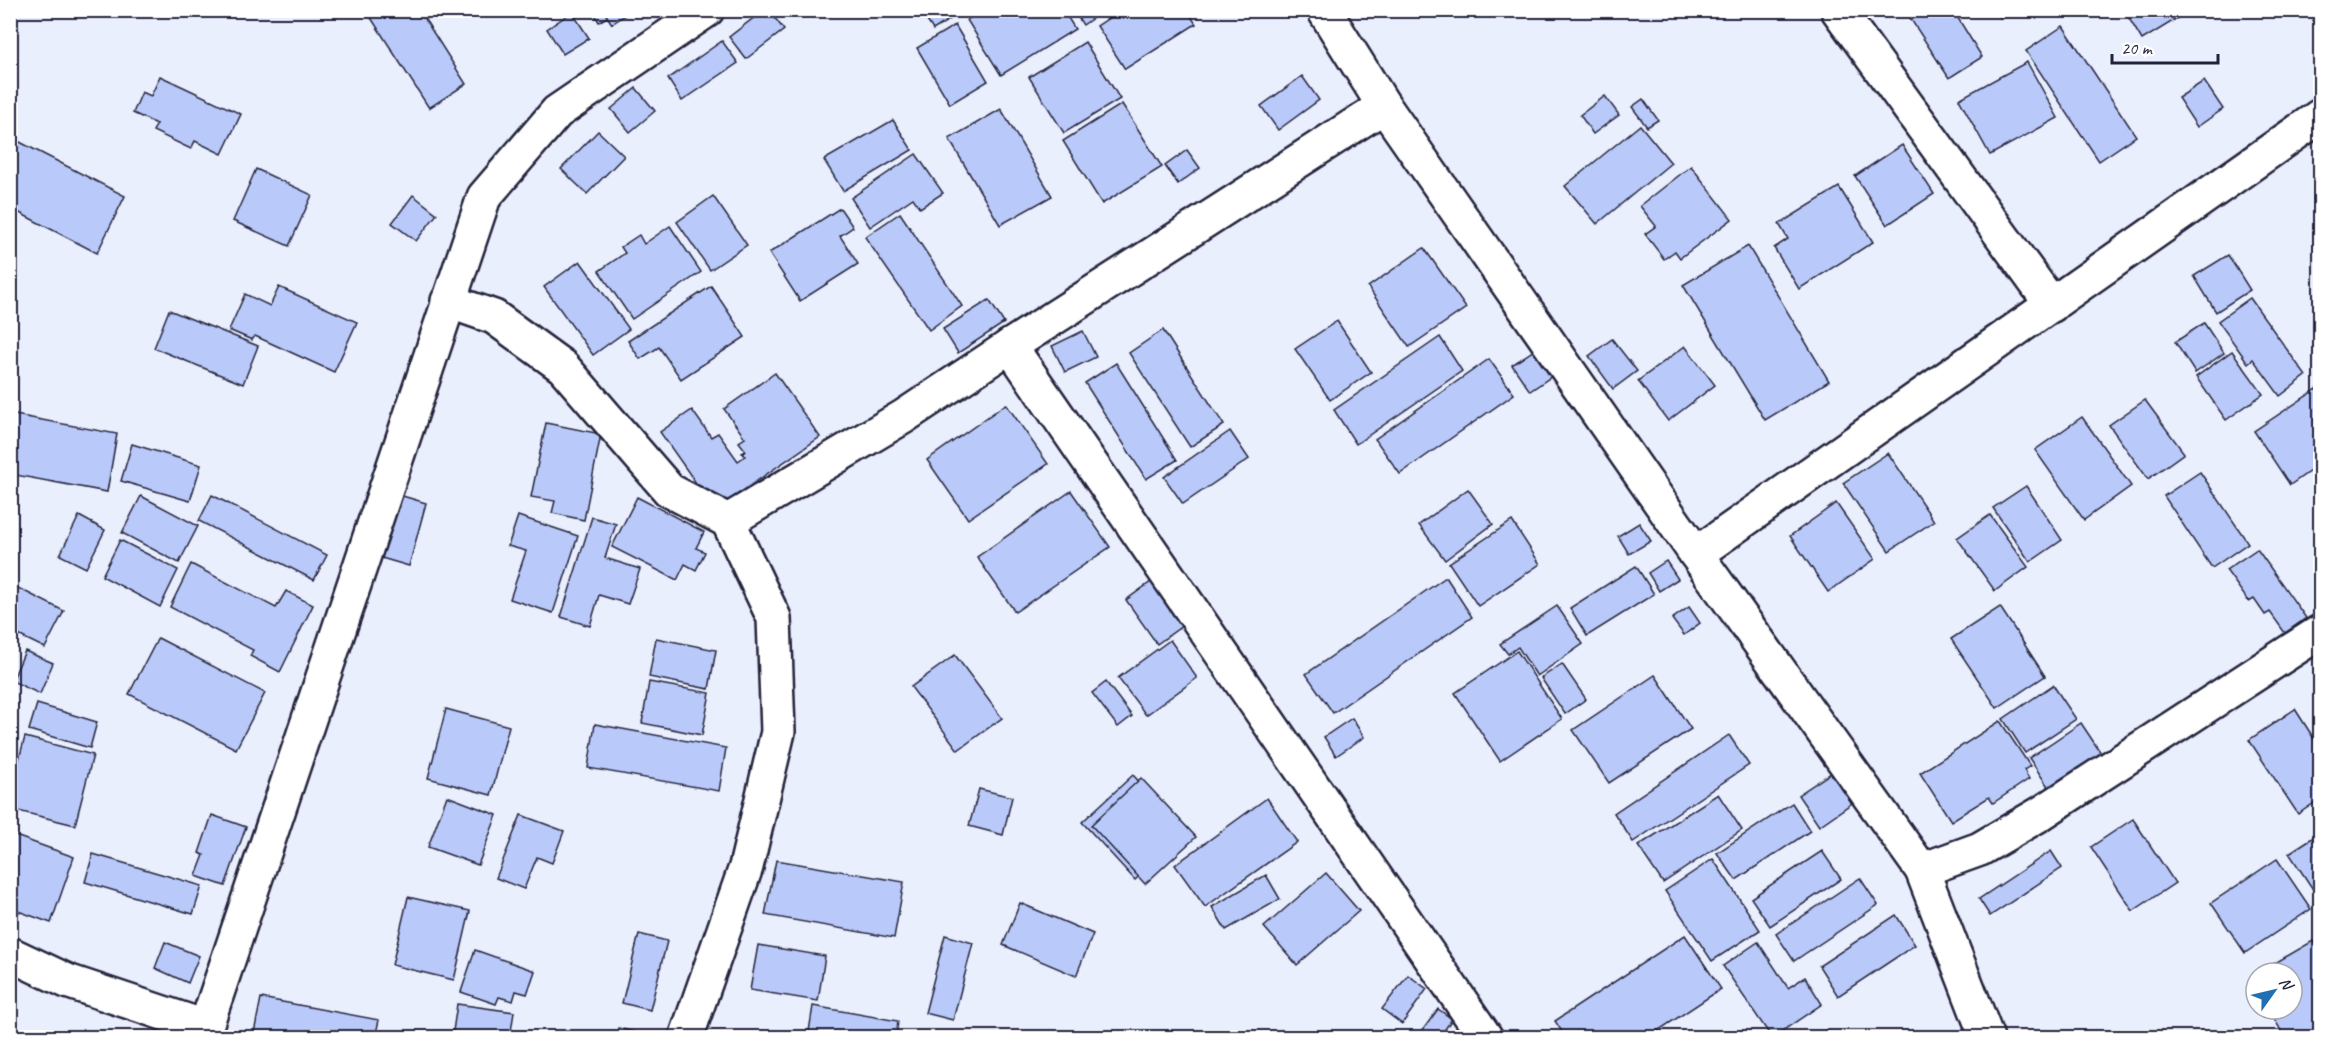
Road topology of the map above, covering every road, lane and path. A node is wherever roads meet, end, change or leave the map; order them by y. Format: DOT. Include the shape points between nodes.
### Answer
graph roads {
  1 [pos="706,10"];
  2 [pos="1324,10"];
  3 [pos="1838,10"];
  4 [pos="1384,105"];
  5 [pos="2320,116"];
  6 [pos="448,301"];
  7 [pos="2052,305"];
  8 [pos="1010,346"];
  9 [pos="728,521"];
  10 [pos="1696,554"];
  11 [pos="2320,632"];
  12 [pos="1922,870"];
  13 [pos="10,954"];
  14 [pos="203,1032"];
  15 [pos="686,1038"];
  16 [pos="1486,1038"];
  17 [pos="1987,1038"];
  1 -- 6 [label="street" via="557,112 484,197"];
  2 -- 4 [label="street"];
  3 -- 7 [label="street"];
  4 -- 8 [label="street"];
  4 -- 10 [label="street"];
  5 -- 7 [label="street"];
  6 -- 9 [label="street" via="494,317 563,367 669,490"];
  6 -- 14 [label="street"];
  7 -- 10 [label="street"];
  8 -- 9 [label="street" via="903,417"];
  8 -- 16 [label="street"];
  9 -- 15 [label="street" via="774,618 778,732 746,867"];
  10 -- 12 [label="street"];
  11 -- 12 [label="street" via="2040,814 1980,849"];
  12 -- 17 [label="street"];
  13 -- 14 [label="street" via="67,981"];
}
